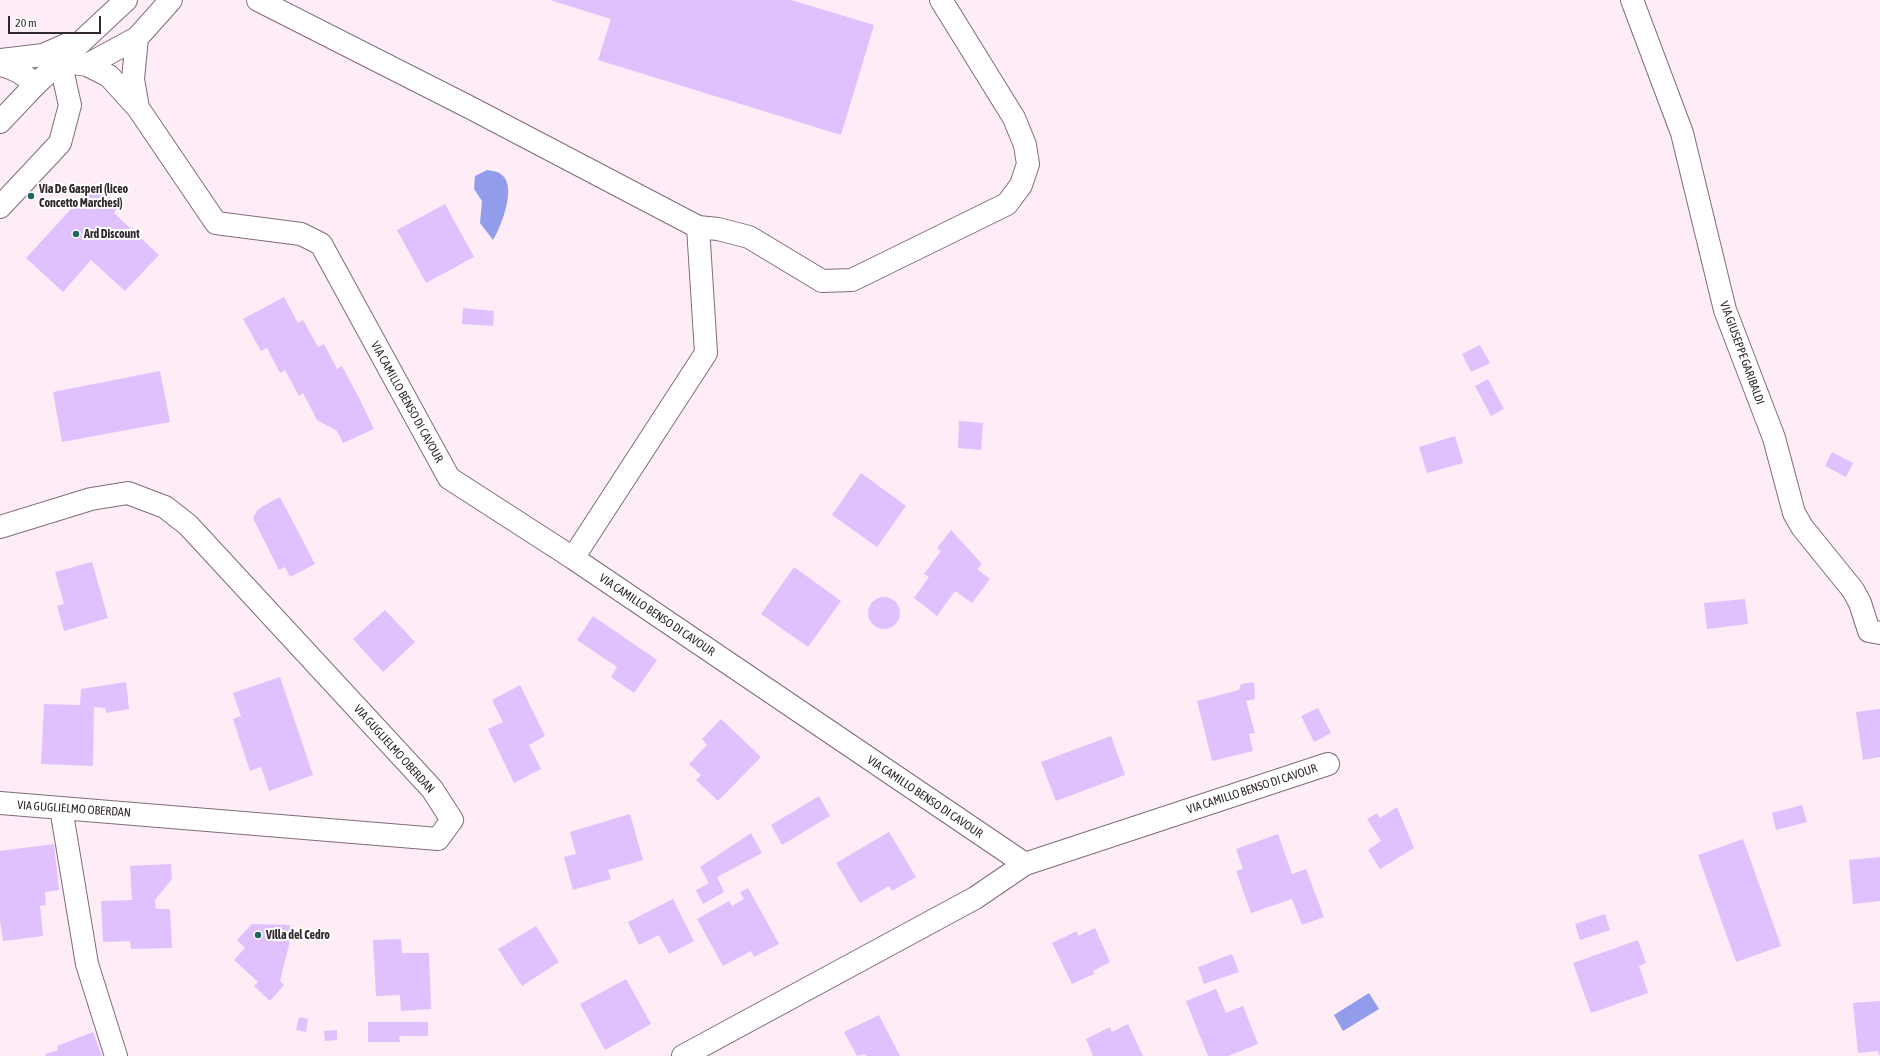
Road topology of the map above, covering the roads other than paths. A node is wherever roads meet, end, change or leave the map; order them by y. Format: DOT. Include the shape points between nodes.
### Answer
graph roads {
  1 [pos="105,0"];
  2 [pos="126,0"];
  3 [pos="171,0"];
  4 [pos="258,0"];
  5 [pos="941,0"];
  6 [pos="1632,0"];
  7 [pos="137,38"];
  8 [pos="64,53"];
  9 [pos="0,60"];
  10 [pos="0,65"];
  11 [pos="87,65"];
  12 [pos="35,85"];
  13 [pos="138,108"];
  14 [pos="0,122"];
  15 [pos="0,207"];
  16 [pos="698,227"];
  17 [pos="0,527"];
  18 [pos="573,558"];
  19 [pos="1880,633"];
  20 [pos="1328,764"];
  21 [pos="0,803"];
  22 [pos="62,808"];
  23 [pos="1025,864"];
  24 [pos="116,1056"];
  25 [pos="683,1056"];
  1 -- 8 [label="street"];
  2 -- 8 [label="street"];
  3 -- 7 [label="street"];
  4 -- 16 [label="street"];
  5 -- 16 [label="street" via="1014,118 1025,145 1028,164 1022,185 1008,204 852,280 822,281 749,237"];
  6 -- 19 [label="street, VIA GIUSEPPE GARIBALDI" via="1682,133 1725,310 1774,438 1794,513 1802,527 1853,590 1869,632"];
  7 -- 11 [label="street"];
  7 -- 13 [label="street" via="133,79"];
  8 -- 9 [label="street"];
  8 -- 11 [label="street, VIA CAMILLO BENSO DI CAVOUR"];
  8 -- 12 [label="street"];
  8 -- 15 [label="street" via="70,105 60,144"];
  10 -- 12 [label="street" via="12,67"];
  11 -- 13 [label="street, VIA CAMILLO BENSO DI CAVOUR" via="109,76"];
  12 -- 14 [label="street"];
  13 -- 18 [label="street, VIA CAMILLO BENSO DI CAVOUR" via="216,223 301,234 321,244 449,478"];
  16 -- 18 [label="street" via="706,353"];
  17 -- 22 [label="street, VIA GUGLIELMO OBERDAN" via="91,499 128,493 165,507 188,525 432,789 452,820 438,839"];
  18 -- 23 [label="street, VIA CAMILLO BENSO DI CAVOUR"];
  20 -- 23 [label="street, VIA CAMILLO BENSO DI CAVOUR"];
  21 -- 22 [label="street, VIA GUGLIELMO OBERDAN"];
  22 -- 24 [label="street" via="87,964"];
  23 -- 25 [label="street" via="976,898"];
}
